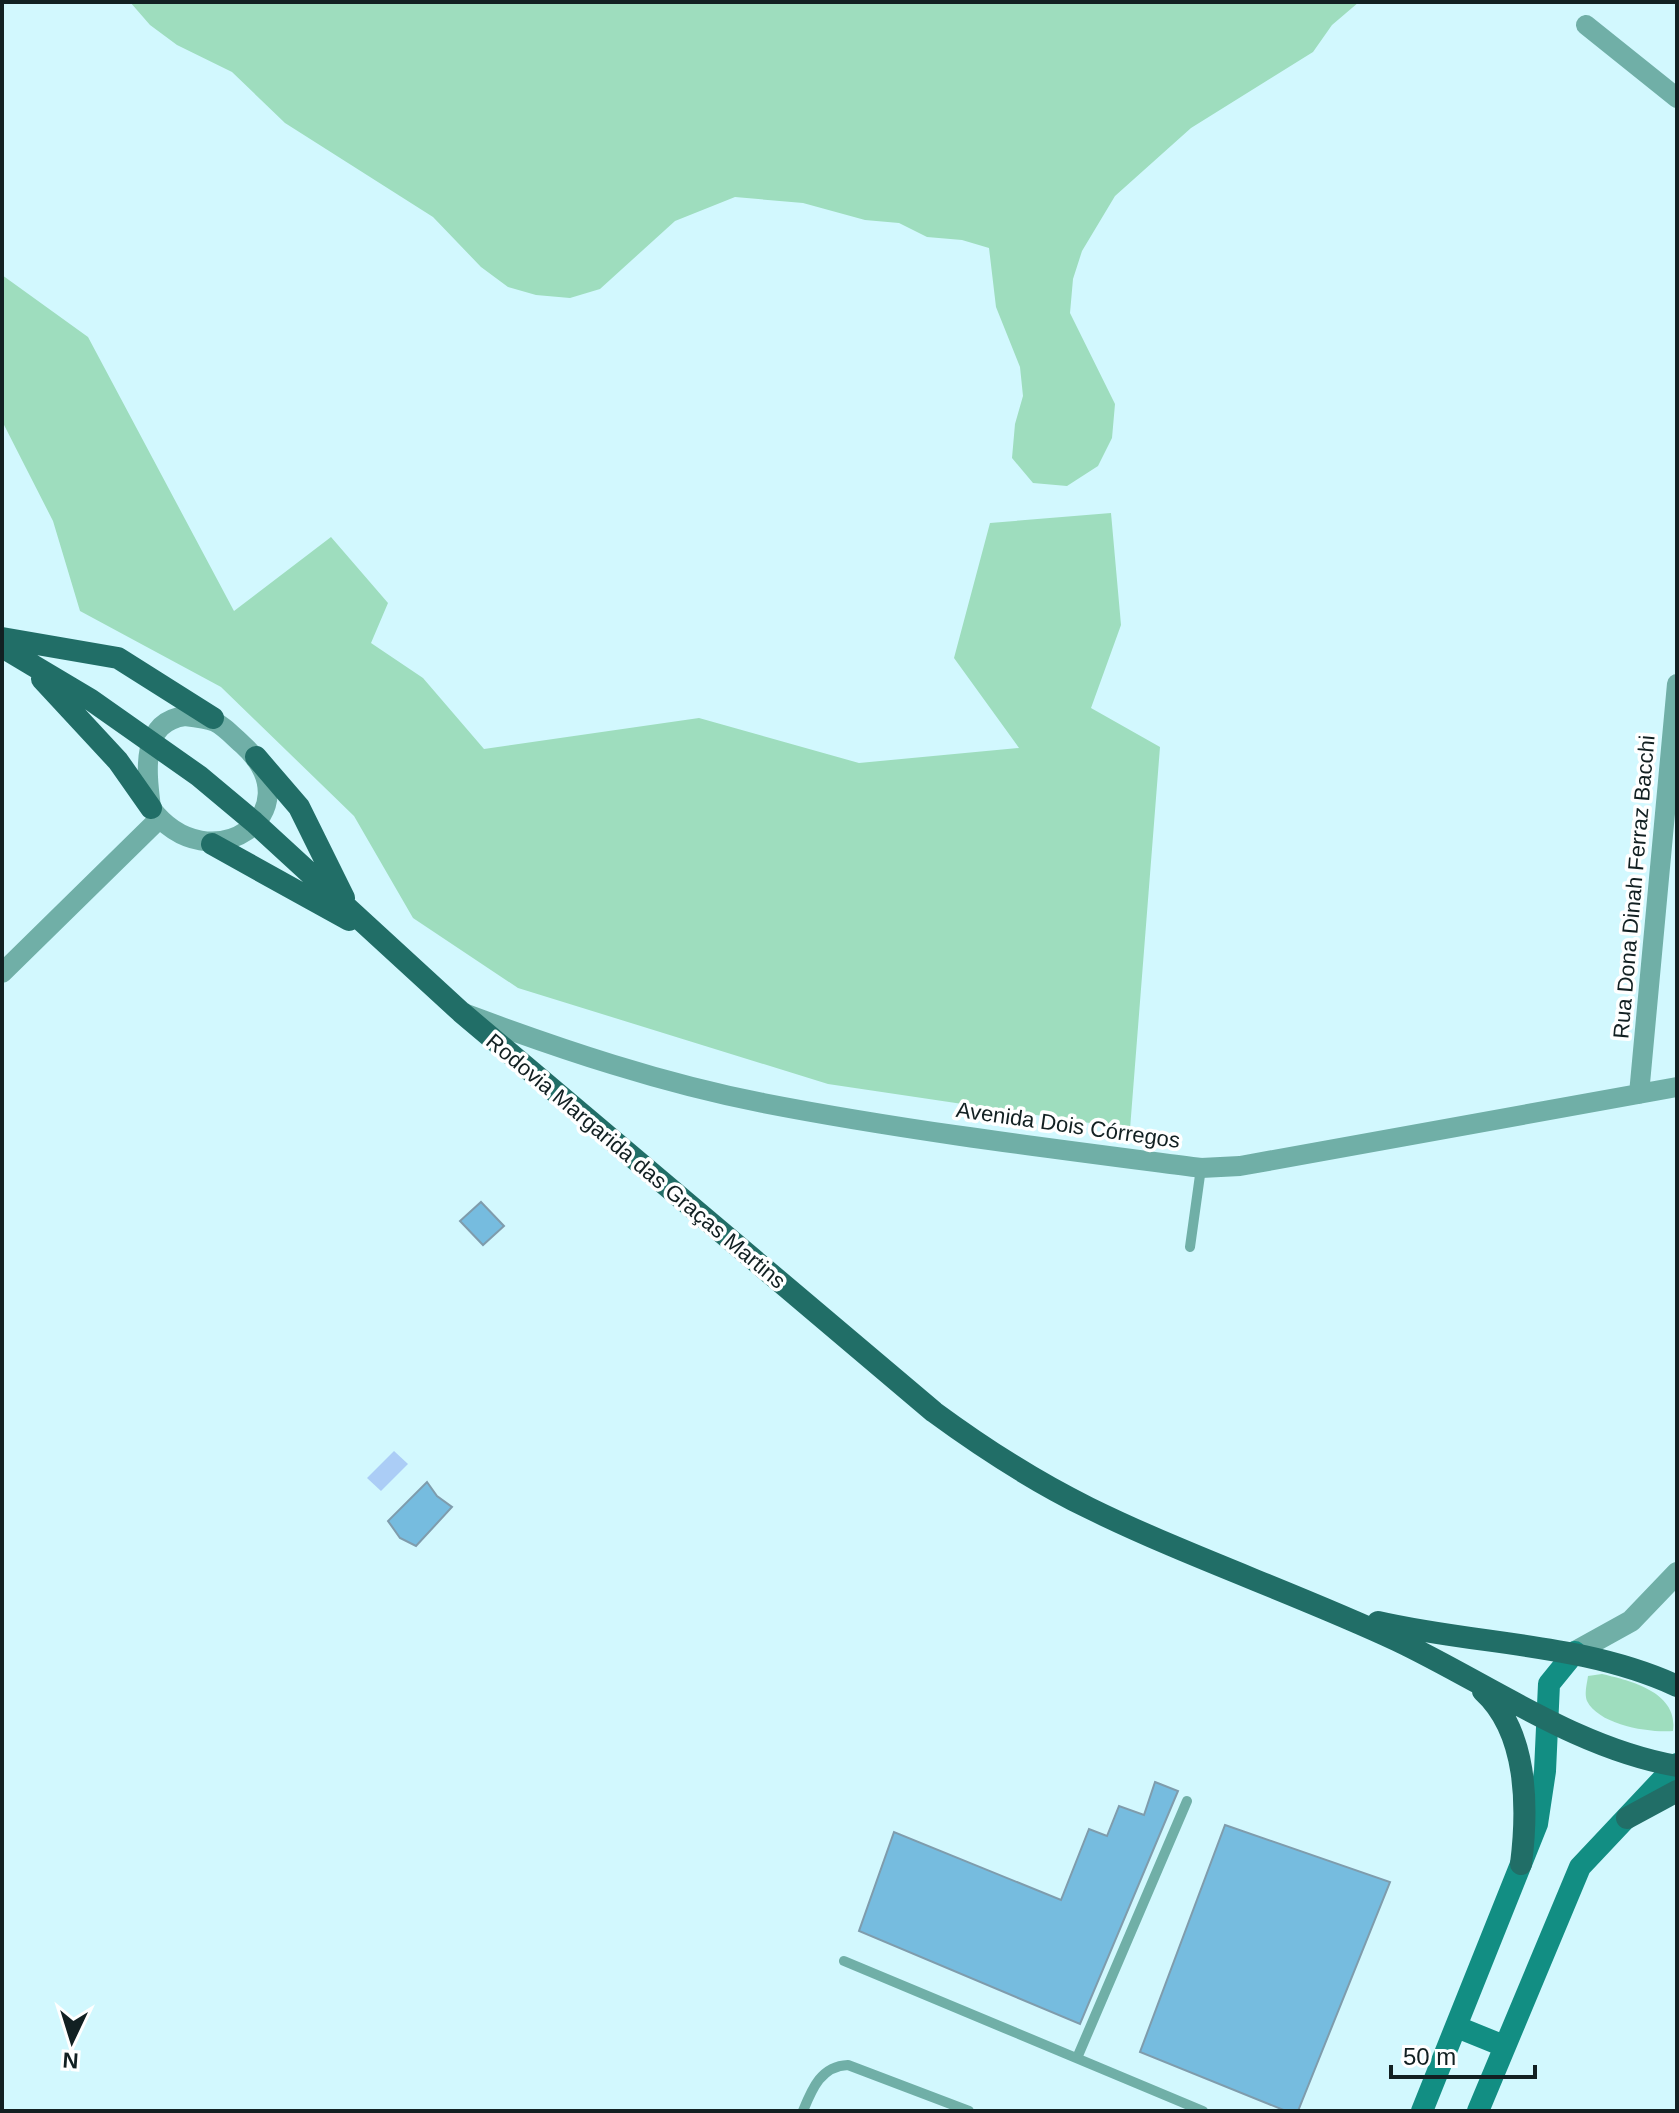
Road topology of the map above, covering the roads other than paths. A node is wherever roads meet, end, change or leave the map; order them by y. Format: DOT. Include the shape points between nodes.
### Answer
graph roads {
  1 [pos="1586,25"];
  2 [pos="1677,98"];
  3 [pos="2,638"];
  4 [pos="2,647"];
  5 [pos="25,660"];
  6 [pos="1677,684"];
  7 [pos="213,718"];
  8 [pos="151,741"];
  9 [pos="256,757"];
  10 [pos="155,813"];
  11 [pos="254,822"];
  12 [pos="212,844"];
  13 [pos="357,918"];
  14 [pos="2,973"];
  15 [pos="461,1012"];
  16 [pos="1677,1087"];
  17 [pos="1639,1094"];
  18 [pos="1201,1168"];
  19 [pos="1190,1247"];
  20 [pos="1677,1573"];
  21 [pos="1316,1604"];
  22 [pos="1575,1652"];
  23 [pos="1447,1664"];
  24 [pos="1677,1686"];
  25 [pos="1545,1717"];
  26 [pos="1677,1765"];
  27 [pos="1677,1791"];
  28 [pos="1187,1801"];
  29 [pos="1627,1818"];
  30 [pos="1521,1864"];
  31 [pos="844,1961"];
  32 [pos="1457,2027"];
  33 [pos="1504,2046"];
  34 [pos="1077,2058"];
  35 [pos="803,2111"];
  36 [pos="969,2111"];
  37 [pos="1203,2111"];
  38 [pos="1422,2111"];
  39 [pos="1478,2111"];
  1 -- 2 [label="street"];
  3 -- 7 [label="main road" via="118,658"];
  4 -- 5 [label="main road, Rodovia Margarida das Graças Martins"];
  5 -- 8 [label="main road, Rodovia Margarida das Graças Martins"];
  5 -- 10 [label="main road" via="118,761"];
  6 -- 17 [label="street, Rua Dona Dinah Ferraz Bacchi"];
  7 -- 8 [label="street" via="175,718"];
  7 -- 9 [label="street"];
  8 -- 10 [label="street" via="147,765"];
  8 -- 11 [label="main road, Rodovia Margarida das Graças Martins"];
  9 -- 11 [label="street" via="269,788"];
  9 -- 13 [label="main road" via="299,807"];
  10 -- 12 [label="street" via="178,834"];
  10 -- 14 [label="street"];
  11 -- 12 [label="street" via="246,832"];
  11 -- 13 [label="main road, Rodovia Margarida das Graças Martins"];
  12 -- 13 [label="main road" via="343,918"];
  13 -- 15 [label="main road, Rodovia Margarida das Graças Martins"];
  15 -- 18 [label="street, Avenida Dois Córregos" via="553,1046 761,1102"];
  15 -- 21 [label="main road, Rodovia Margarida das Graças Martins" via="912,1394 986,1450 1089,1508"];
  16 -- 17 [label="street, Avenida Dois Córregos"];
  17 -- 18 [label="street, Avenida Dois Córregos" via="1240,1166"];
  18 -- 19 [label="lane"];
  20 -- 22 [label="street" via="1631,1621"];
  21 -- 22 [label="main road, Rodovia Margarida das Graças Martins" via="1423,1632"];
  21 -- 23 [label="main road, Rodovia Margarida das Graças Martins"];
  22 -- 24 [label="main road, Rodovia Margarida das Graças Martins"];
  22 -- 25 [label="main road" via="1549,1684"];
  23 -- 25 [label="main road, Rodovia Margarida das Graças Martins"];
  23 -- 30 [label="main road" via="1494,1701 1510,1729 1524,1798"];
  25 -- 26 [label="main road, Rodovia Margarida das Graças Martins" via="1610,1750"];
  25 -- 30 [label="main road" via="1542,1798"];
  26 -- 29 [label="main road"];
  27 -- 29 [label="main road"];
  28 -- 34 [label="lane"];
  29 -- 33 [label="main road" via="1593,1850 1571,1882"];
  30 -- 32 [label="main road"];
  31 -- 34 [label="lane"];
  32 -- 33 [label="main road"];
  32 -- 38 [label="main road"];
  33 -- 39 [label="main road"];
  34 -- 37 [label="lane"];
  35 -- 36 [label="lane" via="820,2077 848,2065"];
}
